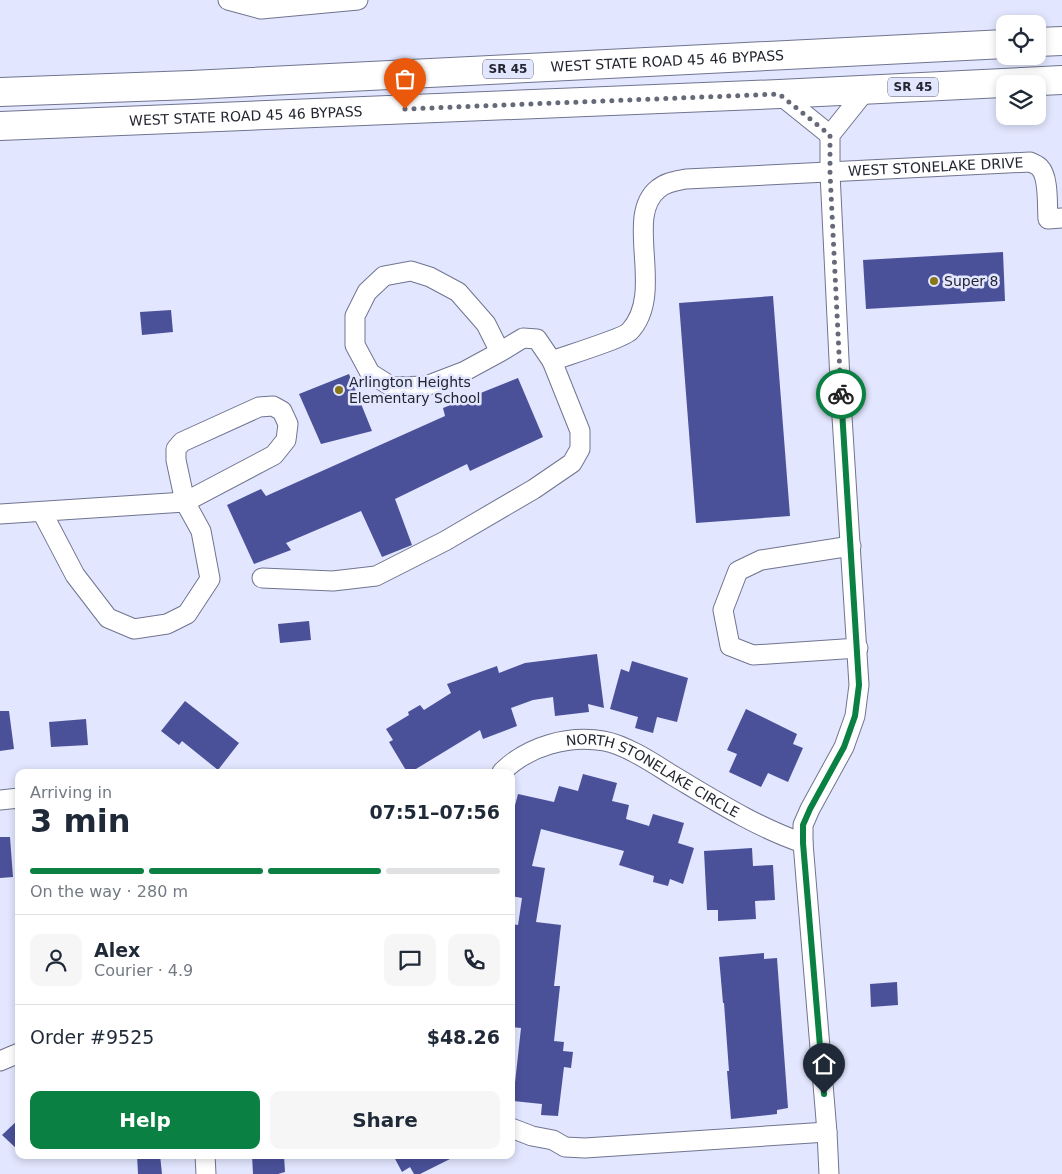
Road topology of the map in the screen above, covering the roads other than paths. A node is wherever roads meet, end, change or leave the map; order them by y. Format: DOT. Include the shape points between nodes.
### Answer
graph roads {
  1 [pos="228,0"];
  2 [pos="358,0"];
  3 [pos="1062,41"];
  4 [pos="1046,42"];
  5 [pos="996,44"];
  6 [pos="328,78"];
  7 [pos="1057,78"];
  8 [pos="866,90"];
  9 [pos="0,92"];
  10 [pos="779,94"];
  11 [pos="276,115"];
  12 [pos="0,126"];
  13 [pos="830,135"];
  14 [pos="830,173"];
  15 [pos="1062,218"];
  16 [pos="500,352"];
  17 [pos="552,361"];
  18 [pos="185,502"];
  19 [pos="42,512"];
  20 [pos="0,514"];
  21 [pos="851,546"];
  22 [pos="262,578"];
  23 [pos="858,648"];
  24 [pos="506,769"];
  25 [pos="15,798"];
  26 [pos="0,800"];
  27 [pos="803,843"];
  28 [pos="15,1055"];
  29 [pos="0,1061"];
  30 [pos="515,1130"];
  31 [pos="827,1132"];
  32 [pos="205,1159"];
  33 [pos="206,1174"];
  34 [pos="829,1174"];
  1 -- 2 [label="street" via="260,9"];
  3 -- 4 [label="highway"];
  5 -- 6 [label="highway, WEST STATE ROAD 45 46 BYPASS / SR 45"];
  6 -- 9 [label="highway, WEST STATE ROAD 45 46 BYPASS / SR 45"];
  6 -- 11 [label="highway" via="291,98"];
  7 -- 8 [label="highway, WEST STATE ROAD 45 46 BYPASS / SR 45"];
  8 -- 10 [label="highway, WEST STATE ROAD 45 46 BYPASS / SR 45"];
  8 -- 13 [label="street"];
  10 -- 11 [label="highway, WEST STATE ROAD 45 46 BYPASS / SR 45"];
  10 -- 13 [label="street"];
  11 -- 12 [label="highway, WEST STATE ROAD 45 46 BYPASS / SR 45"];
  13 -- 14 [label="street"];
  14 -- 15 [label="street, WEST STONELAKE DRIVE" via="1030,162 1040,166 1044,173 1048,218"];
  14 -- 17 [label="street, WEST STONELAKE DRIVE" via="686,179 670,182 658,189 649,198 643,215 646,289 644,307 637,322 628,333"];
  14 -- 21 [label="street"];
  16 -- 16 [label="street" via="465,371 426,386 392,386 370,373 355,346 356,316 367,292 384,276 411,271 458,292 486,324"];
  16 -- 17 [label="street" via="523,338 537,339"];
  17 -- 22 [label="street" via="580,431 580,449 572,464 445,541 376,576 332,581"];
  18 -- 18 [label="street" via="274,455 286,440 288,424 282,411 273,406 259,407 182,442 176,449 176,460"];
  18 -- 19 [label="street"];
  18 -- 19 [label="street" via="201,531 210,579 187,614 167,624 134,629 108,618 75,575"];
  19 -- 20 [label="street"];
  21 -- 23 [label="street"];
  21 -- 23 [label="street" via="761,560 738,571 723,610 730,646 753,655"];
  23 -- 27 [label="street" via="859,685 855,716 844,747 803,825"];
  24 -- 27 [label="street, NORTH STONELAKE CIRCLE" via="523,755 550,744 571,740 605,741 636,753 744,818"];
  25 -- 26 [label="street"];
  27 -- 31 [label="street"];
  28 -- 29 [label="street"];
  30 -- 31 [label="street" via="566,1147 585,1148"];
  31 -- 34 [label="street"];
  32 -- 33 [label="street"];
}
